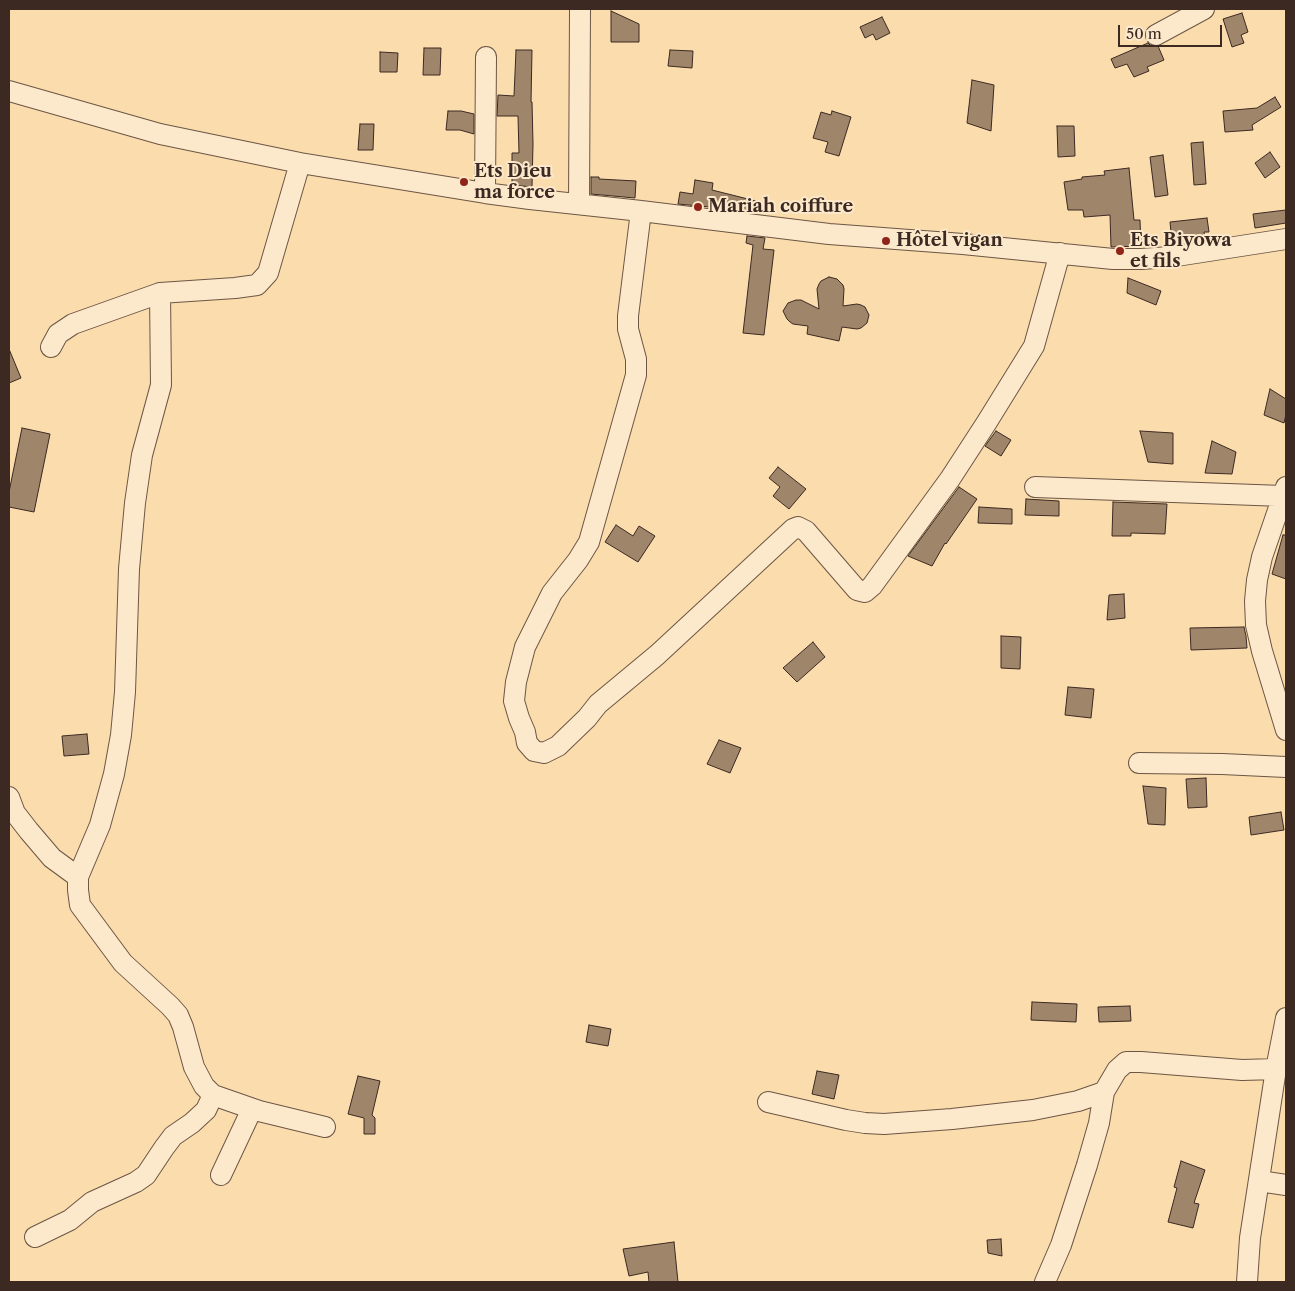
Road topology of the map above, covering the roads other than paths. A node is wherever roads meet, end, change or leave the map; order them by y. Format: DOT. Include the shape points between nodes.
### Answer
graph roads {
  1 [pos="580,9"];
  2 [pos="1204,9"];
  3 [pos="1156,35"];
  4 [pos="486,57"];
  5 [pos="9,91"];
  6 [pos="300,164"];
  7 [pos="485,193"];
  8 [pos="579,204"];
  9 [pos="641,211"];
  10 [pos="1286,239"];
  11 [pos="1060,253"];
  12 [pos="160,293"];
  13 [pos="51,347"];
  14 [pos="1035,487"];
  15 [pos="1285,492"];
  16 [pos="1286,730"];
  17 [pos="1139,763"];
  18 [pos="1286,767"];
  19 [pos="9,797"];
  20 [pos="78,877"];
  21 [pos="1286,1018"];
  22 [pos="1276,1069"];
  23 [pos="1104,1092"];
  24 [pos="214,1095"];
  25 [pos="768,1102"];
  26 [pos="252,1109"];
  27 [pos="325,1126"];
  28 [pos="221,1175"];
  29 [pos="1259,1181"];
  30 [pos="1286,1185"];
  31 [pos="35,1237"];
  32 [pos="1045,1282"];
  33 [pos="1247,1282"];
  1 -- 8 [label="street"];
  2 -- 3 [label="street"];
  4 -- 7 [label="street"];
  5 -- 6 [label="street" via="160,134"];
  6 -- 7 [label="street"];
  6 -- 12 [label="street" via="268,274 257,285"];
  7 -- 8 [label="street"];
  8 -- 9 [label="street"];
  9 -- 11 [label="street" via="829,234"];
  9 -- 11 [label="street" via="628,316 636,374 589,542 552,593 525,647 516,682 514,701 527,743 534,751 544,753 558,746 598,704 657,655 793,529 798,527 806,531 857,590 865,592 872,586 950,479 1030,354"];
  10 -- 11 [label="street" via="1141,259"];
  12 -- 13 [label="street" via="72,324 58,334"];
  12 -- 20 [label="street" via="162,386 142,455 135,503 121,735 100,825"];
  14 -- 15 [label="street"];
  15 -- 16 [label="street" via="1262,557 1255,601 1262,650"];
  17 -- 18 [label="street"];
  19 -- 20 [label="street" via="15,813 28,831 52,858"];
  20 -- 24 [label="street" via="80,905 123,963 178,1016 194,1067 204,1086"];
  21 -- 22 [label="street"];
  22 -- 23 [label="street" via="1242,1070 1126,1062 1117,1070"];
  22 -- 29 [label="street"];
  23 -- 25 [label="street" via="1033,1110 884,1124 846,1120"];
  23 -- 32 [label="street" via="1100,1123 1087,1165 1061,1245"];
  24 -- 26 [label="street"];
  24 -- 31 [label="street" via="206,1110 174,1136 146,1175 92,1202 70,1220"];
  26 -- 27 [label="street"];
  26 -- 28 [label="street"];
  29 -- 30 [label="street"];
  29 -- 33 [label="street"];
}
